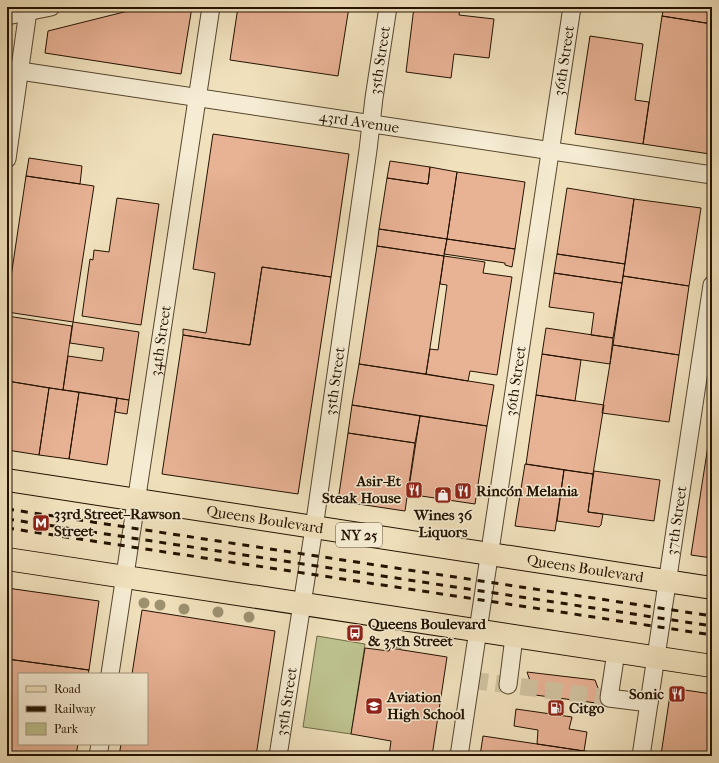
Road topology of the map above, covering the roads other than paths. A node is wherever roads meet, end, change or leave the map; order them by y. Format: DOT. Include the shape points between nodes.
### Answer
graph roads {
  1 [pos="51,7"];
  2 [pos="211,7"];
  3 [pos="388,7"];
  4 [pos="572,7"];
  5 [pos="28,12"];
  6 [pos="7,16"];
  7 [pos="14,69"];
  8 [pos="197,97"];
  9 [pos="371,124"];
  10 [pos="550,150"];
  11 [pos="7,159"];
  12 [pos="712,175"];
  13 [pos="712,285"];
  14 [pos="7,480"];
  15 [pos="137,500"];
  16 [pos="314,528"];
  17 [pos="490,555"];
  18 [pos="7,559"];
  19 [pos="125,577"];
  20 [pos="668,582"];
  21 [pos="712,588"];
  22 [pos="302,604"];
  23 [pos="479,631"];
  24 [pos="514,636"];
  25 [pos="616,652"];
  26 [pos="655,658"];
  27 [pos="712,666"];
  28 [pos="110,673"];
  29 [pos="508,685"];
  30 [pos="649,703"];
  31 [pos="100,745"];
  32 [pos="98,756"];
  33 [pos="278,756"];
  34 [pos="459,756"];
  35 [pos="641,756"];
  1 -- 5 [label="street"];
  2 -- 8 [label="street, 34th Street"];
  3 -- 9 [label="street, 35th Street"];
  4 -- 10 [label="street, 36th Street"];
  5 -- 6 [label="street"];
  5 -- 7 [label="street"];
  7 -- 8 [label="street, 43rd Avenue"];
  7 -- 11 [label="street"];
  8 -- 9 [label="street, 43rd Avenue"];
  8 -- 15 [label="street, 34th Street"];
  9 -- 10 [label="street, 43rd Avenue"];
  9 -- 16 [label="street, 35th Street"];
  10 -- 12 [label="street, 43rd Avenue"];
  10 -- 17 [label="street, 36th Street"];
  13 -- 20 [label="street, 37th Street"];
  14 -- 15 [label="main road, Queens Boulevard / NY 25"];
  15 -- 16 [label="main road, Queens Boulevard / NY 25"];
  15 -- 19 [label="street, 34th Street"];
  16 -- 17 [label="main road, Queens Boulevard / NY 25"];
  16 -- 22 [label="street, 35th Street"];
  17 -- 20 [label="main road, Queens Boulevard / NY 25"];
  17 -- 23 [label="street, 36th Street"];
  18 -- 19 [label="main road"];
  19 -- 22 [label="main road"];
  19 -- 28 [label="street, 34th Street"];
  20 -- 21 [label="main road, Queens Boulevard / NY 25"];
  20 -- 26 [label="street, 37th Street"];
  22 -- 23 [label="main road"];
  22 -- 33 [label="street, 35th Street"];
  23 -- 24 [label="main road"];
  23 -- 34 [label="street, 36th Street"];
  24 -- 25 [label="main road"];
  24 -- 29 [label="street"];
  25 -- 26 [label="main road"];
  25 -- 30 [label="street" via="610,698"];
  26 -- 27 [label="main road"];
  26 -- 30 [label="street, 37th Street"];
  30 -- 35 [label="street, 37th Street"];
  31 -- 32 [label="street"];
}
